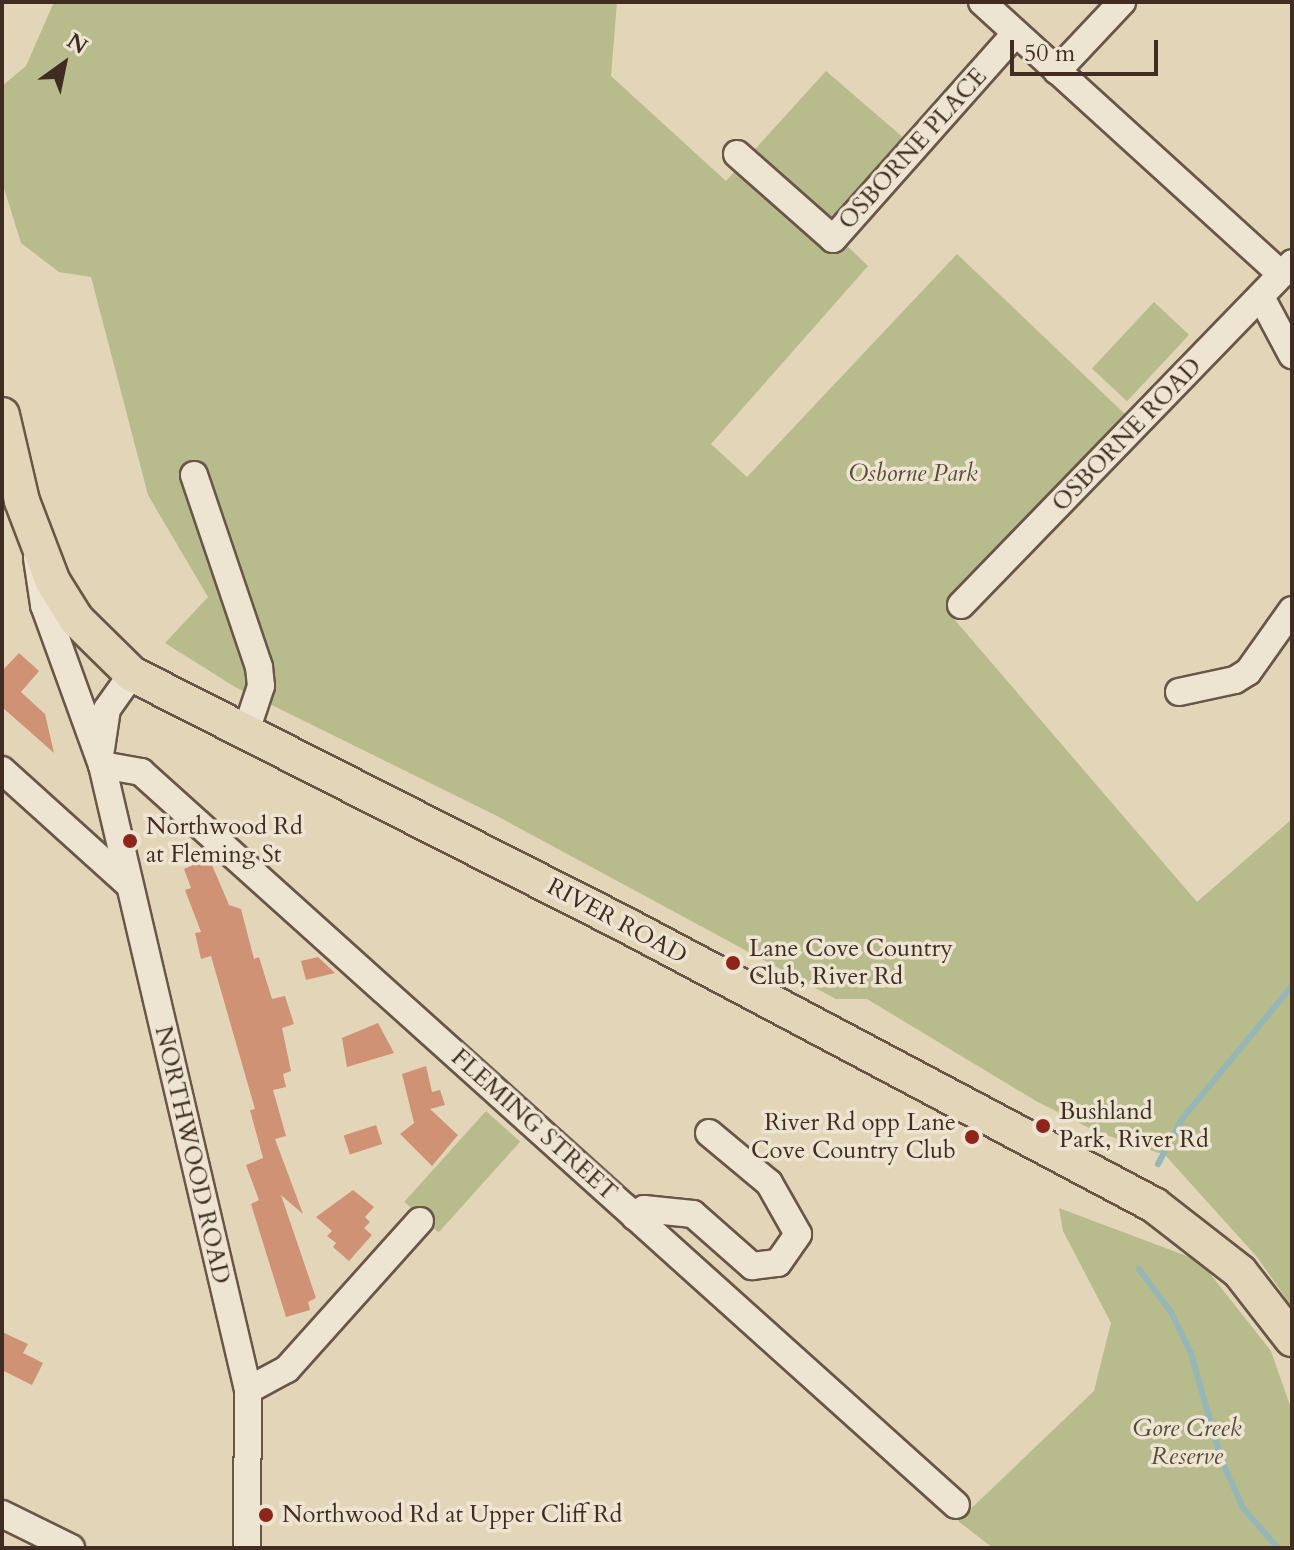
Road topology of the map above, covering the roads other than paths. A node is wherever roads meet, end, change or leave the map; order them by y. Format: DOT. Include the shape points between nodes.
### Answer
graph roads {
  1 [pos="982,2"];
  2 [pos="1122,2"];
  3 [pos="1015,34"];
  4 [pos="1057,71"];
  5 [pos="737,154"];
  6 [pos="1287,269"];
  7 [pos="1261,297"];
  8 [pos="1292,355"];
  9 [pos="2,415"];
  10 [pos="194,475"];
  11 [pos="37,547"];
  12 [pos="961,605"];
  13 [pos="1292,610"];
  14 [pos="132,674"];
  15 [pos="1179,692"];
  16 [pos="246,731"];
  17 [pos="102,765"];
  18 [pos="2,770"];
  19 [pos="126,882"];
  20 [pos="709,1133"];
  21 [pos="635,1217"];
  22 [pos="420,1221"];
  23 [pos="1292,1339"];
  24 [pos="248,1390"];
  25 [pos="956,1505"];
  26 [pos="2,1514"];
  27 [pos="71,1548"];
  28 [pos="247,1548"];
  1 -- 3 [label="street"];
  2 -- 4 [label="street"];
  3 -- 4 [label="street"];
  3 -- 5 [label="street, OSBORNE PLACE" via="833,239"];
  4 -- 6 [label="street"];
  6 -- 7 [label="street, OSBORNE ROAD"];
  7 -- 8 [label="street"];
  7 -- 12 [label="street, OSBORNE ROAD"];
  9 -- 11 [label="main road, NORTHWOOD ROAD"];
  10 -- 16 [label="street" via="259,667 261,686"];
  11 -- 14 [label="main road, RIVER ROAD" via="76,619"];
  11 -- 17 [label="street, NORTHWOOD ROAD" via="38,586"];
  13 -- 15 [label="street" via="1248,672 1235,680"];
  14 -- 16 [label="main road, RIVER ROAD"];
  14 -- 17 [label="street, NORTHWOOD ROAD" via="112,698 102,724"];
  16 -- 23 [label="main road, RIVER ROAD" via="1154,1205 1240,1272"];
  17 -- 19 [label="street, NORTHWOOD ROAD"];
  17 -- 21 [label="street, FLEMING STREET" via="141,772"];
  18 -- 19 [label="street"];
  19 -- 24 [label="street, NORTHWOOD ROAD"];
  20 -- 21 [label="street" via="769,1183 798,1234 778,1263 752,1266 693,1214 644,1209"];
  21 -- 25 [label="street, FLEMING STREET"];
  22 -- 24 [label="street" via="287,1369"];
  24 -- 28 [label="street, NORTHWOOD ROAD"];
  26 -- 27 [label="street"];
}
